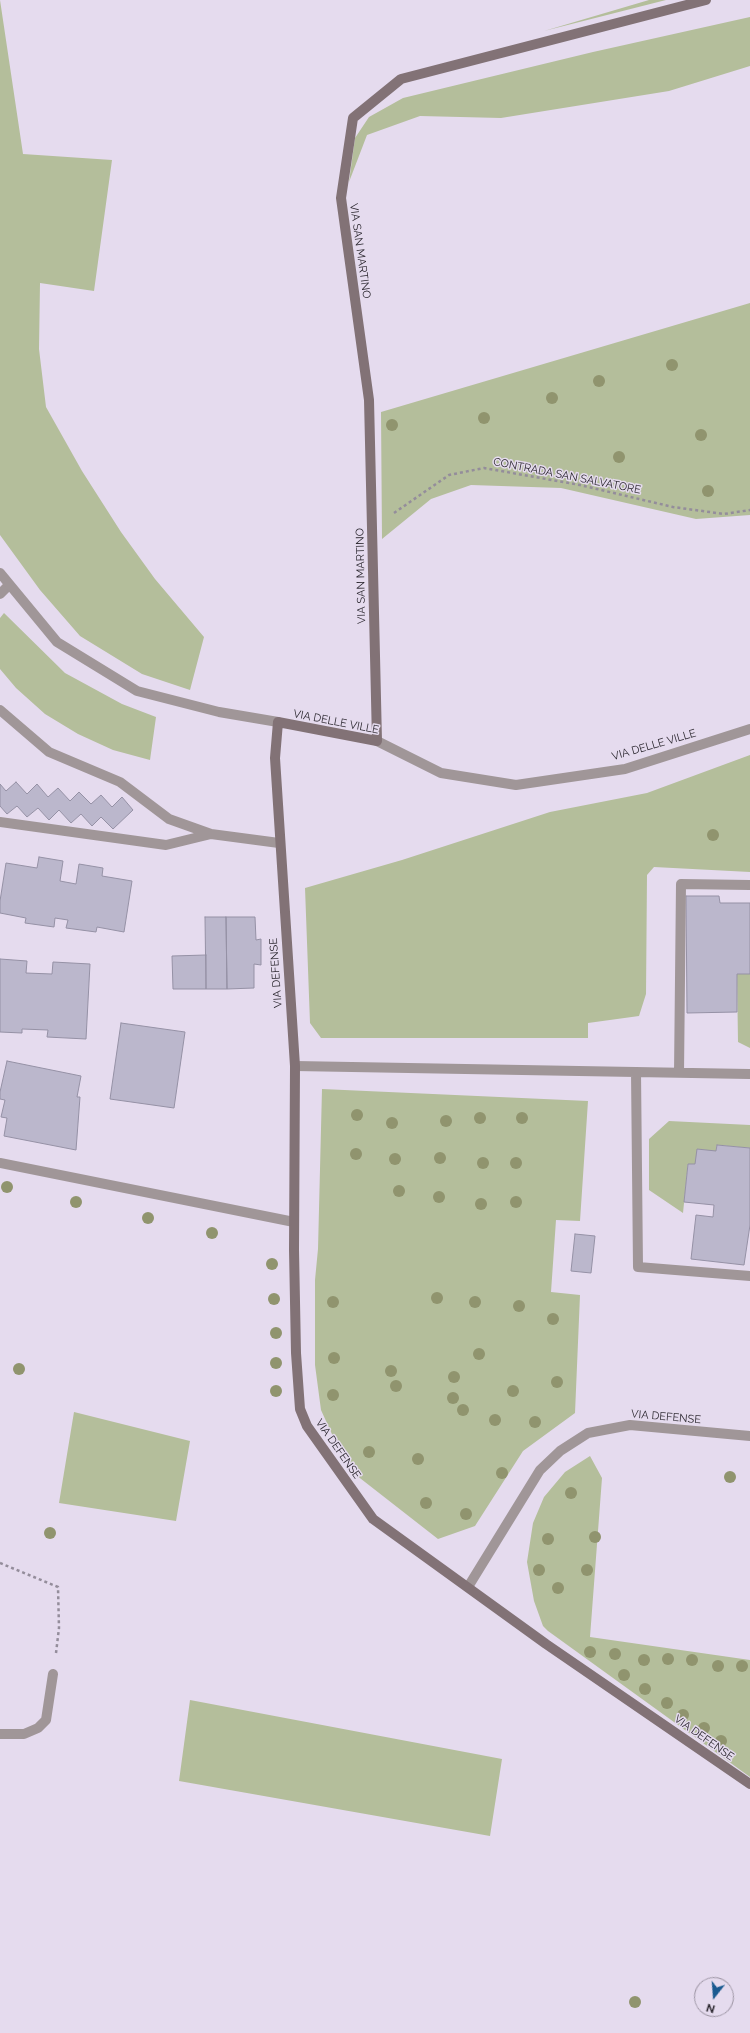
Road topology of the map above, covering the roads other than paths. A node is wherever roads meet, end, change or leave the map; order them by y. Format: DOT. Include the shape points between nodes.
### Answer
graph roads {
  1 [pos="706,0"];
  2 [pos="0,573"];
  3 [pos="8,585"];
  4 [pos="0,594"];
  5 [pos="0,710"];
  6 [pos="278,722"];
  7 [pos="750,729"];
  8 [pos="377,741"];
  9 [pos="0,822"];
  10 [pos="211,834"];
  11 [pos="279,843"];
  12 [pos="750,886"];
  13 [pos="295,1066"];
  14 [pos="636,1072"];
  15 [pos="679,1073"];
  16 [pos="749,1074"];
  17 [pos="0,1163"];
  18 [pos="294,1222"];
  19 [pos="750,1276"];
  20 [pos="750,1436"];
  21 [pos="468,1587"];
  22 [pos="53,1674"];
  23 [pos="0,1734"];
  24 [pos="750,1784"];
  1 -- 8 [label="street, VIA SAN MARTINO" via="401,79 353,118 341,198 369,400"];
  2 -- 3 [label="street, VIA DELLE VILLE"];
  3 -- 4 [label="street"];
  3 -- 6 [label="street, VIA DELLE VILLE" via="57,642 137,691 219,712"];
  5 -- 10 [label="street" via="49,752 120,782 169,819"];
  6 -- 8 [label="street, VIA DELLE VILLE"];
  6 -- 11 [label="street, VIA DEFENSE" via="275,758"];
  7 -- 8 [label="street, VIA DELLE VILLE" via="625,769 516,785 441,773"];
  9 -- 10 [label="street" via="166,845"];
  10 -- 11 [label="street"];
  11 -- 13 [label="street, VIA DEFENSE"];
  12 -- 15 [label="street" via="682,884"];
  13 -- 14 [label="street"];
  13 -- 18 [label="street, VIA DEFENSE"];
  14 -- 15 [label="street"];
  14 -- 19 [label="street" via="638,1267"];
  15 -- 16 [label="street"];
  17 -- 18 [label="street"];
  18 -- 21 [label="street, VIA DEFENSE" via="296,1352 300,1409 307,1426 373,1519"];
  20 -- 21 [label="street, VIA DEFENSE" via="630,1425 588,1432 560,1451 540,1470"];
  21 -- 24 [label="street, VIA DEFENSE" via="546,1644"];
  22 -- 23 [label="street" via="46,1720 38,1728 24,1734"];
}
